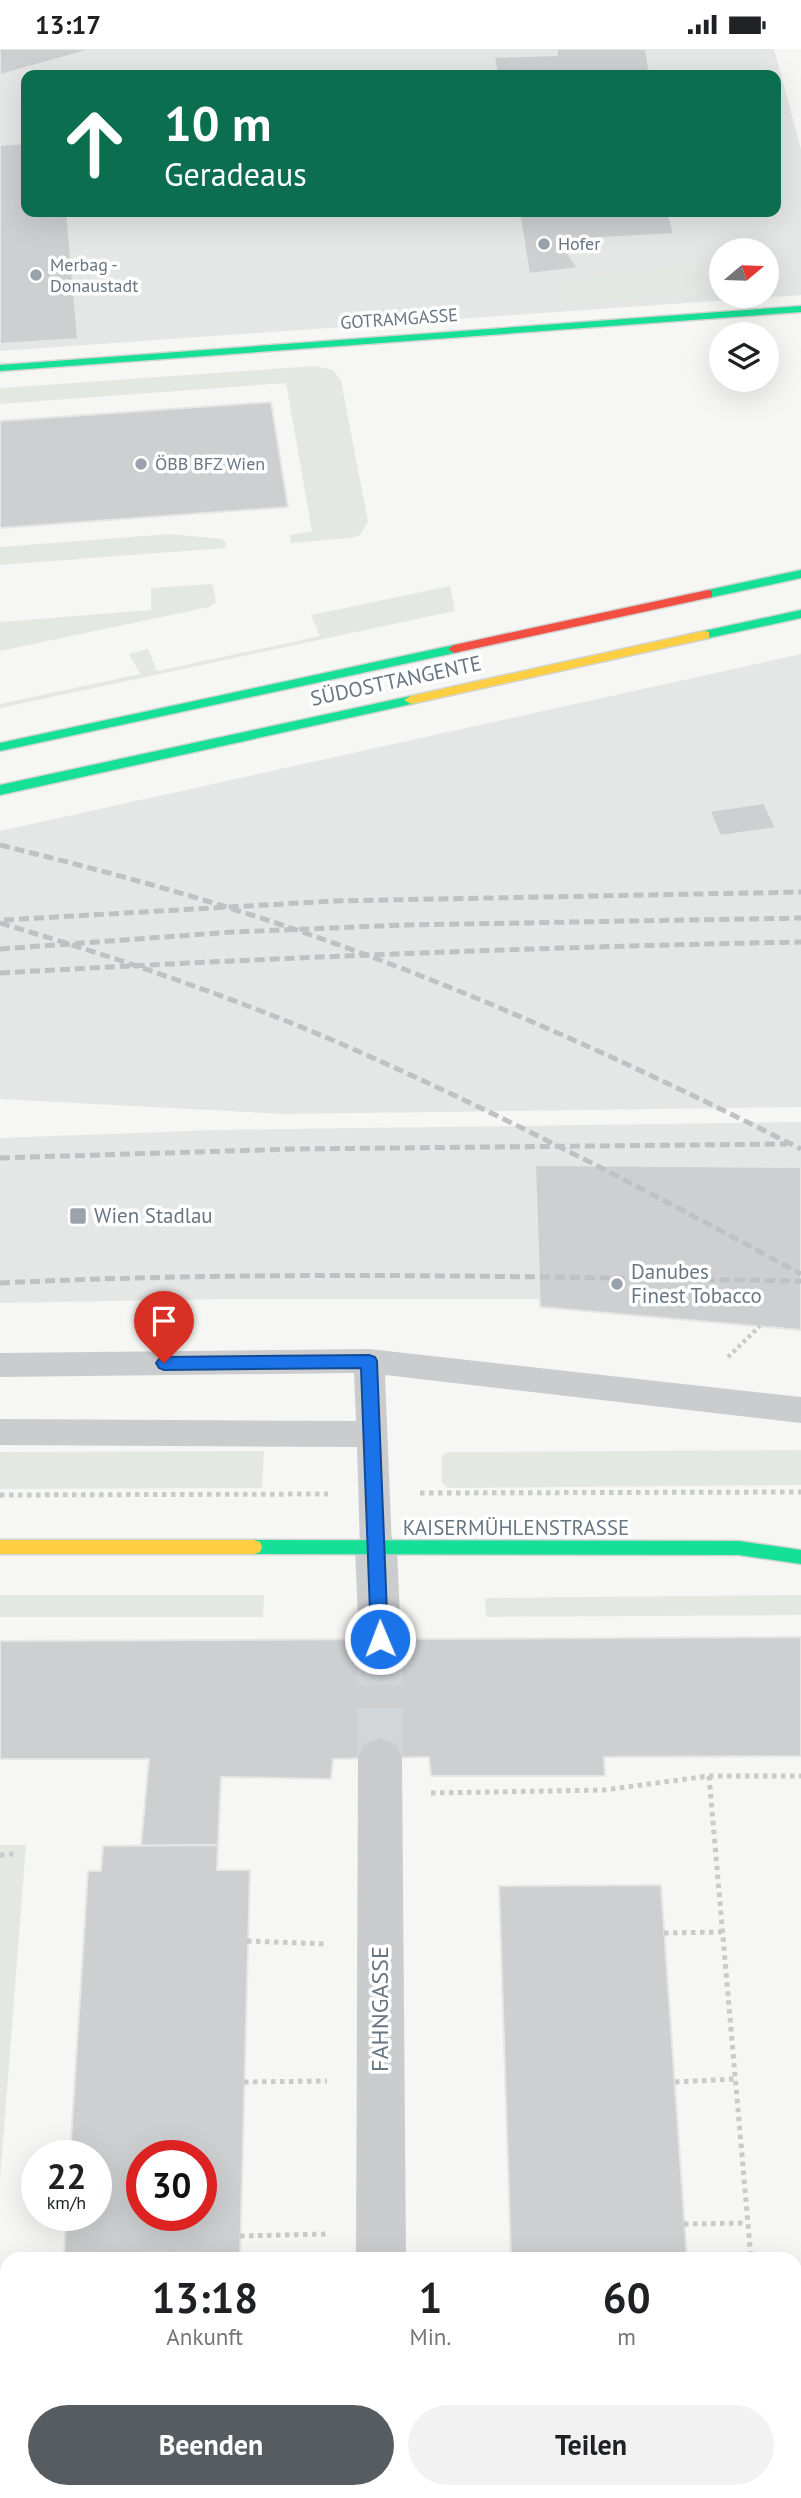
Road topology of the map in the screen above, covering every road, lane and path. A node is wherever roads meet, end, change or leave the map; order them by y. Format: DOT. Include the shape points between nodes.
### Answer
graph roads {
  1 [pos="801,309"];
  2 [pos="0,367"];
  3 [pos="801,574"];
  4 [pos="801,614"];
  5 [pos="0,747"];
  6 [pos="0,790"];
  7 [pos="760,1326"];
  8 [pos="369,1361"];
  9 [pos="724,1361"];
  10 [pos="0,1365"];
  11 [pos="801,1410"];
  12 [pos="0,1432"];
  13 [pos="370,1434"];
  14 [pos="789,1537"];
  15 [pos="0,1547"];
  16 [pos="739,1548"];
  17 [pos="376,1549"];
  18 [pos="801,1557"];
  19 [pos="380,1639"];
  20 [pos="380,1758"];
  21 [pos="709,1776"];
  22 [pos="801,1776"];
  23 [pos="423,1793"];
  24 [pos="14,1854"];
  25 [pos="0,1855"];
  26 [pos="722,1932"];
  27 [pos="664,1933"];
  28 [pos="247,1941"];
  29 [pos="341,1944"];
  30 [pos="735,2079"];
  31 [pos="339,2081"];
  32 [pos="244,2082"];
  33 [pos="675,2082"];
  34 [pos="747,2223"];
  35 [pos="684,2224"];
  36 [pos="337,2234"];
  37 [pos="240,2236"];
  38 [pos="381,2252"];
  39 [pos="750,2252"];
  1 -- 2 [label="main road, GOTRAMGASSE"];
  3 -- 5 [label="main road, SÜDOSTTANGENTE"];
  4 -- 6 [label="main road, SÜDOSTTANGENTE"];
  7 -- 9 [label="path"];
  8 -- 10 [label="lane"];
  8 -- 11 [label="lane"];
  8 -- 13 [label="lane"];
  12 -- 13 [label="lane"];
  13 -- 17 [label="lane"];
  14 -- 16 [label="main road, KAISERMÜHLENSTRASSE"];
  15 -- 17 [label="main road, KAISERMÜHLENSTRASSE"];
  16 -- 17 [label="main road, KAISERMÜHLENSTRASSE"];
  16 -- 18 [label="main road, KAISERMÜHLENSTRASSE"];
  17 -- 19 [label="street"];
  20 -- 38 [label="street, FAHNGASSE"];
  21 -- 22 [label="path"];
  21 -- 23 [label="path" via="604,1790"];
  21 -- 26 [label="path"];
  24 -- 25 [label="path"];
  26 -- 27 [label="path"];
  26 -- 30 [label="path"];
  28 -- 29 [label="path"];
  30 -- 33 [label="path"];
  30 -- 34 [label="path"];
  31 -- 32 [label="path"];
  34 -- 35 [label="path"];
  34 -- 39 [label="path"];
  36 -- 37 [label="path"];
}
